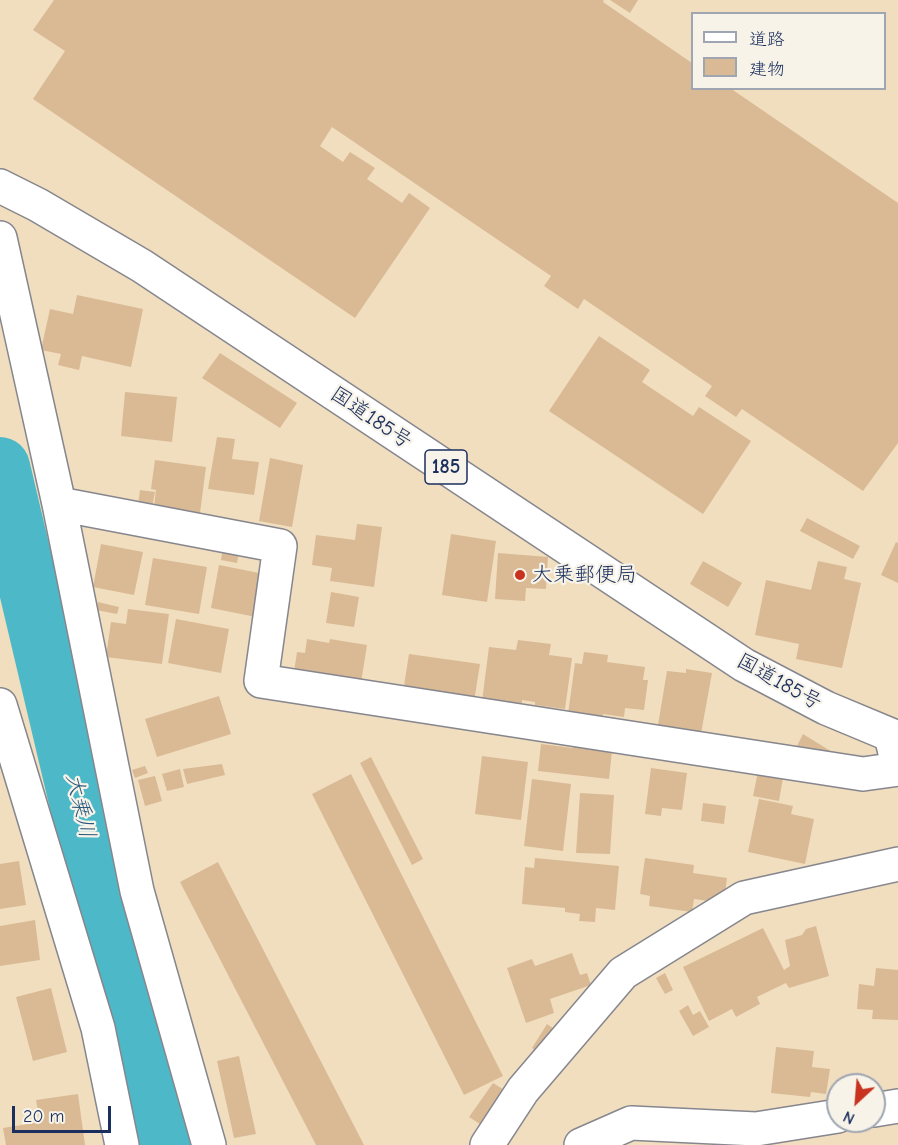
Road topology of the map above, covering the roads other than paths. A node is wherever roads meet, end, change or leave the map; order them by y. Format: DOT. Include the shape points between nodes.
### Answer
graph roads {
  1 [pos="0,186"];
  2 [pos="0,238"];
  3 [pos="58,504"];
  4 [pos="0,705"];
  5 [pos="896,752"];
  6 [pos="898,864"];
  7 [pos="826,1118"];
  8 [pos="122,1145"];
  9 [pos="209,1145"];
  10 [pos="487,1145"];
  11 [pos="581,1145"];
  1 -- 5 [label="main road, 国道185号 / 185" via="142,266 744,665 826,708"];
  2 -- 3 [label="main road"];
  3 -- 5 [label="main road" via="280,546 261,681 863,774"];
  3 -- 9 [label="main road" via="137,891"];
  4 -- 8 [label="main road" via="98,1028"];
  6 -- 10 [label="main road" via="744,898 623,973 523,1090"];
  7 -- 11 [label="main road" via="756,1129 631,1123"];
}
